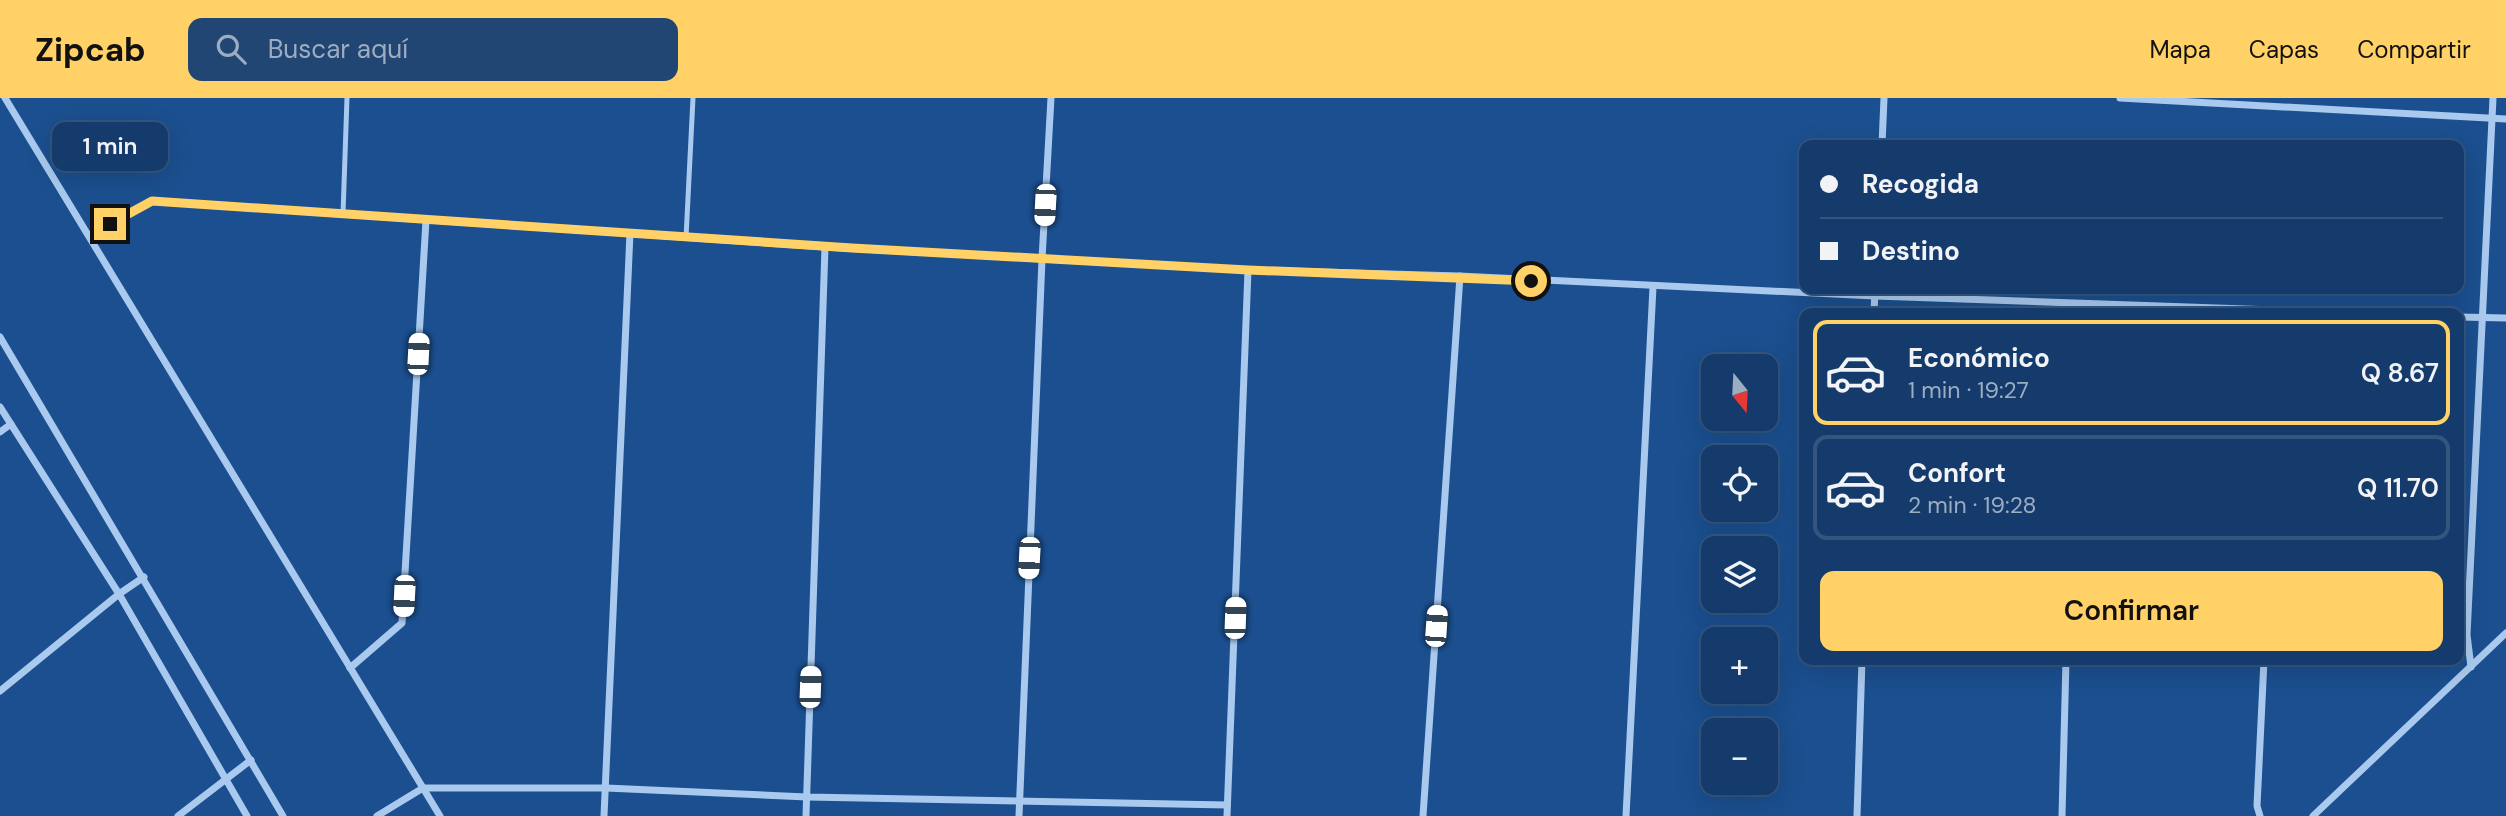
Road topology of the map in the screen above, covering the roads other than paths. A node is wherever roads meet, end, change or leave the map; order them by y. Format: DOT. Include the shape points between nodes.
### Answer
graph roads {
  1 [pos="5,98"];
  2 [pos="347,98"];
  3 [pos="693,98"];
  4 [pos="1051,98"];
  5 [pos="1884,98"];
  6 [pos="2120,98"];
  7 [pos="2493,98"];
  8 [pos="2492,118"];
  9 [pos="2506,119"];
  10 [pos="1882,140"];
  11 [pos="343,214"];
  12 [pos="426,220"];
  13 [pos="630,233"];
  14 [pos="89,235"];
  15 [pos="686,238"];
  16 [pos="825,247"];
  17 [pos="1042,259"];
  18 [pos="1248,270"];
  19 [pos="1460,276"];
  20 [pos="1653,287"];
  21 [pos="1799,291"];
  22 [pos="1895,294"];
  23 [pos="2073,303"];
  24 [pos="2073,308"];
  25 [pos="2189,308"];
  26 [pos="2464,317"];
  27 [pos="2482,317"];
  28 [pos="2506,318"];
  29 [pos="0,337"];
  30 [pos="0,407"];
  31 [pos="11,424"];
  32 [pos="0,432"];
  33 [pos="144,577"];
  34 [pos="119,594"];
  35 [pos="2506,633"];
  36 [pos="1862,665"];
  37 [pos="2066,665"];
  38 [pos="2264,665"];
  39 [pos="2471,667"];
  40 [pos="350,668"];
  41 [pos="0,691"];
  42 [pos="251,760"];
  43 [pos="225,779"];
  44 [pos="423,788"];
  45 [pos="606,788"];
  46 [pos="807,797"];
  47 [pos="1019,802"];
  48 [pos="1227,805"];
  49 [pos="178,816"];
  50 [pos="247,816"];
  51 [pos="283,816"];
  52 [pos="377,816"];
  53 [pos="440,816"];
  54 [pos="604,816"];
  55 [pos="806,816"];
  56 [pos="1019,816"];
  57 [pos="1227,816"];
  58 [pos="1423,816"];
  59 [pos="1626,816"];
  60 [pos="1857,816"];
  61 [pos="2062,816"];
  62 [pos="2260,816"];
  63 [pos="2313,816"];
  1 -- 14 [label="street"];
  2 -- 11 [label="lane"];
  3 -- 15 [label="lane"];
  4 -- 17 [label="street"];
  5 -- 10 [label="street"];
  6 -- 8 [label="street"];
  7 -- 8 [label="street"];
  8 -- 9 [label="street"];
  8 -- 27 [label="street"];
  11 -- 12 [label="street"];
  11 -- 14 [label="street" via="152,201"];
  12 -- 13 [label="street"];
  12 -- 40 [label="street" via="402,622"];
  13 -- 15 [label="street"];
  13 -- 45 [label="street"];
  14 -- 40 [label="street"];
  15 -- 16 [label="street"];
  16 -- 17 [label="street"];
  16 -- 46 [label="street"];
  17 -- 18 [label="street"];
  17 -- 47 [label="street"];
  18 -- 19 [label="street"];
  18 -- 48 [label="street"];
  19 -- 20 [label="street"];
  19 -- 58 [label="street"];
  20 -- 21 [label="street"];
  20 -- 59 [label="street"];
  22 -- 23 [label="street"];
  23 -- 24 [label="street"];
  23 -- 25 [label="street"];
  26 -- 27 [label="street"];
  27 -- 28 [label="street"];
  27 -- 39 [label="street" via="2467,635"];
  29 -- 33 [label="street"];
  30 -- 31 [label="street"];
  31 -- 32 [label="street"];
  31 -- 34 [label="street"];
  33 -- 34 [label="street"];
  33 -- 42 [label="street"];
  34 -- 41 [label="street"];
  34 -- 43 [label="street"];
  35 -- 39 [label="street"];
  36 -- 60 [label="street"];
  37 -- 61 [label="street"];
  38 -- 62 [label="street"];
  39 -- 63 [label="street"];
  40 -- 44 [label="street"];
  42 -- 43 [label="street"];
  42 -- 51 [label="street"];
  43 -- 49 [label="street"];
  43 -- 50 [label="street"];
  44 -- 45 [label="street"];
  44 -- 52 [label="street"];
  44 -- 53 [label="street"];
  45 -- 46 [label="street"];
  45 -- 54 [label="street"];
  46 -- 47 [label="street"];
  46 -- 55 [label="street"];
  47 -- 48 [label="street"];
  47 -- 56 [label="street"];
  48 -- 57 [label="street"];
}
